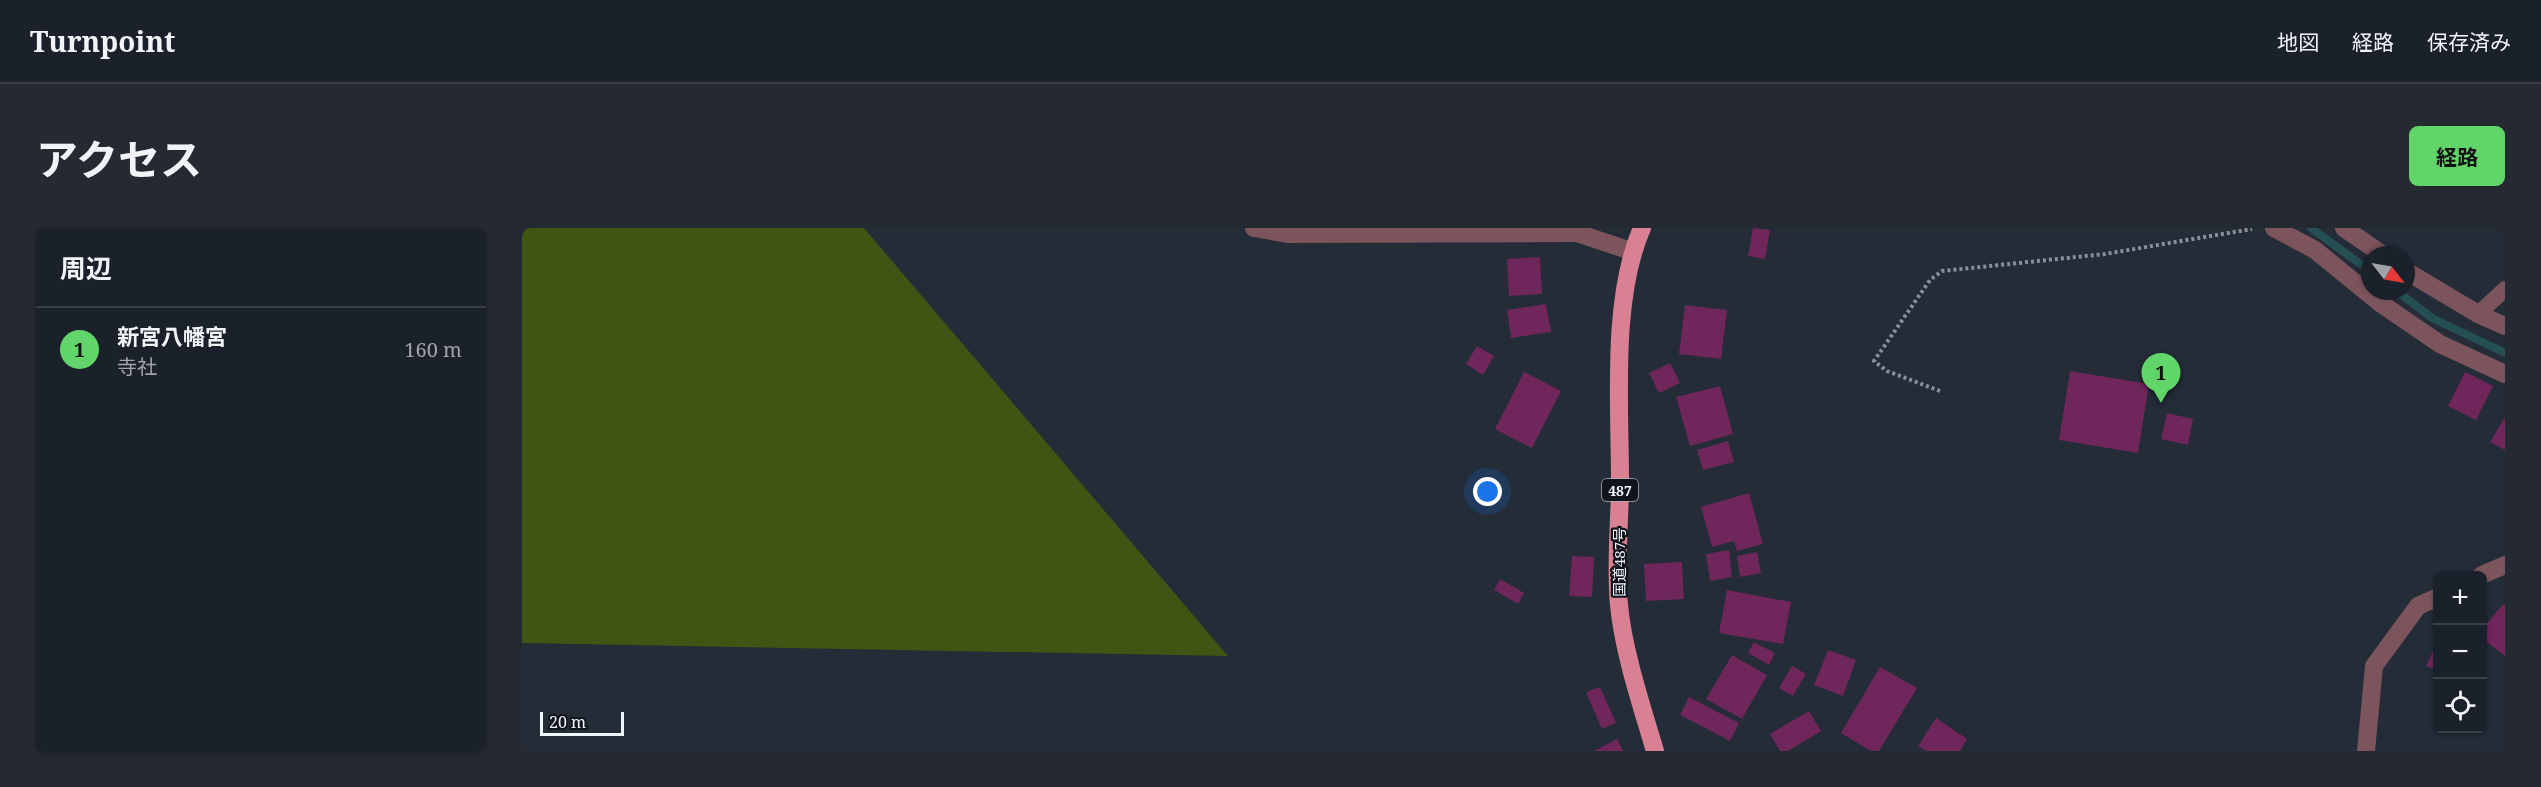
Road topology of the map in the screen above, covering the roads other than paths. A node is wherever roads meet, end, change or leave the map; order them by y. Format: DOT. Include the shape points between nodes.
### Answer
graph roads {
  1 [pos="1254,228"];
  2 [pos="1642,228"];
  3 [pos="2274,228"];
  4 [pos="2344,228"];
  5 [pos="1577,230"];
  6 [pos="2370,246"];
  7 [pos="1631,252"];
  8 [pos="2415,276"];
  9 [pos="2505,289"];
  10 [pos="2478,314"];
  11 [pos="2505,326"];
  12 [pos="2505,374"];
  13 [pos="2505,564"];
  14 [pos="2487,573"];
  15 [pos="2433,599"];
  16 [pos="1655,751"];
  17 [pos="2366,751"];
  1 -- 5 [label="street" via="1288,234"];
  2 -- 7 [label="highway, 国道487号 / 487"];
  3 -- 12 [label="street" via="2315,250 2380,303 2440,344"];
  4 -- 6 [label="street"];
  5 -- 7 [label="street"];
  7 -- 16 [label="highway, 国道487号 / 487" via="1624,292 1621,363 1619,605"];
  8 -- 10 [label="street"];
  9 -- 10 [label="lane"];
  10 -- 11 [label="street"];
  13 -- 14 [label="street"];
  15 -- 17 [label="street" via="2418,606 2374,666"];
}
